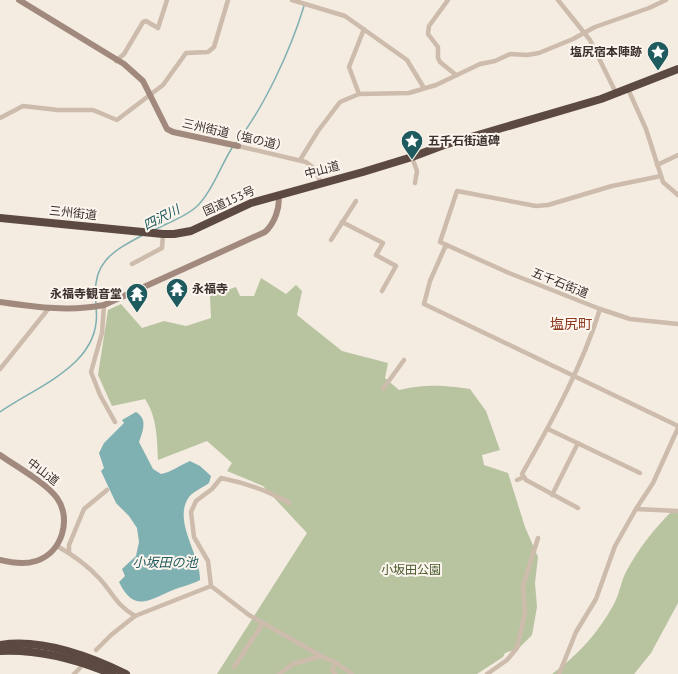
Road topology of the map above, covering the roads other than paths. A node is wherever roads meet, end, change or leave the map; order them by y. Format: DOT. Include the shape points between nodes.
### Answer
graph roads {
  1 [pos="19,0"];
  2 [pos="167,0"];
  3 [pos="228,0"];
  4 [pos="292,0"];
  5 [pos="448,0"];
  6 [pos="558,0"];
  7 [pos="666,0"];
  8 [pos="364,29"];
  9 [pos="585,32"];
  10 [pos="116,61"];
  11 [pos="678,69"];
  12 [pos="456,75"];
  13 [pos="424,88"];
  14 [pos="628,89"];
  15 [pos="359,94"];
  16 [pos="616,94"];
  17 [pos="150,95"];
  18 [pos="0,118"];
  19 [pos="238,146"];
  20 [pos="678,155"];
  21 [pos="412,157"];
  22 [pos="300,160"];
  23 [pos="657,164"];
  24 [pos="661,176"];
  25 [pos="321,183"];
  26 [pos="415,183"];
  27 [pos="278,195"];
  28 [pos="678,196"];
  29 [pos="356,201"];
  30 [pos="0,218"];
  31 [pos="342,222"];
  32 [pos="143,232"];
  33 [pos="161,234"];
  34 [pos="331,240"];
  35 [pos="448,246"];
  36 [pos="132,264"];
  37 [pos="382,291"];
  38 [pos="0,302"];
  39 [pos="102,305"];
  40 [pos="49,308"];
  41 [pos="600,309"];
  42 [pos="678,324"];
  43 [pos="404,360"];
  44 [pos="0,369"];
  45 [pos="573,377"];
  46 [pos="383,389"];
  47 [pos="115,422"];
  48 [pos="678,427"];
  49 [pos="548,429"];
  50 [pos="578,443"];
  51 [pos="0,455"];
  52 [pos="640,473"];
  53 [pos="524,477"];
  54 [pos="517,480"];
  55 [pos="107,490"];
  56 [pos="552,494"];
  57 [pos="289,503"];
  58 [pos="578,508"];
  59 [pos="636,509"];
  60 [pos="678,511"];
  61 [pos="538,538"];
  62 [pos="57,546"];
  63 [pos="69,553"];
  64 [pos="0,560"];
  65 [pos="212,586"];
  66 [pos="135,616"];
  67 [pos="263,623"];
  68 [pos="0,645"];
  69 [pos="96,650"];
  70 [pos="0,651"];
  71 [pos="321,656"];
  72 [pos="336,663"];
  73 [pos="234,667"];
  74 [pos="80,668"];
  75 [pos="74,674"];
  76 [pos="112,674"];
  77 [pos="126,674"];
  78 [pos="279,674"];
  79 [pos="335,674"];
  80 [pos="352,674"];
  81 [pos="487,674"];
  82 [pos="559,674"];
  1 -- 10 [label="street, 三州街道（塩の道）"];
  2 -- 10 [label="street" via="158,28 146,21 143,22 124,54"];
  3 -- 17 [label="street" via="214,47 208,52 186,53 172,74"];
  4 -- 8 [label="street" via="345,16"];
  5 -- 12 [label="street" via="429,26 428,34 438,48 440,62"];
  6 -- 9 [label="street"];
  7 -- 9 [label="street"];
  8 -- 13 [label="street" via="407,60"];
  8 -- 15 [label="street" via="349,68"];
  9 -- 12 [label="street" via="539,53 510,54"];
  9 -- 16 [label="street"];
  10 -- 17 [label="street, 三州街道（塩の道）" via="143,81"];
  11 -- 14 [label="highway, 中山道"];
  12 -- 13 [label="street"];
  13 -- 15 [label="street" via="409,93"];
  14 -- 16 [label="highway, 中山道"];
  14 -- 23 [label="street" via="646,128"];
  15 -- 22 [label="street" via="340,102"];
  16 -- 21 [label="highway, 中山道" via="556,114 444,145"];
  17 -- 18 [label="street" via="117,120 93,110 23,106"];
  17 -- 19 [label="street, 三州街道（塩の道）" via="170,131"];
  19 -- 22 [label="street, 三州街道（塩の道）"];
  20 -- 23 [label="street"];
  21 -- 25 [label="highway, 中山道"];
  21 -- 26 [label="street" via="417,171"];
  22 -- 25 [label="street, 三州街道（塩の道）" via="315,169"];
  23 -- 24 [label="street"];
  24 -- 28 [label="street" via="666,186"];
  24 -- 35 [label="street, 五千石街道" via="536,206 457,191 440,242"];
  25 -- 27 [label="highway, 中山道"];
  27 -- 33 [label="highway, 国道153号" via="251,203 191,231"];
  27 -- 39 [label="street" via="278,210 265,232"];
  29 -- 31 [label="street"];
  30 -- 32 [label="highway, 三州街道"];
  31 -- 34 [label="street"];
  31 -- 37 [label="street" via="383,244 376,254 396,266"];
  32 -- 33 [label="highway, 国道153号"];
  33 -- 36 [label="street" via="162,248"];
  35 -- 41 [label="street, 五千石街道"];
  35 -- 45 [label="street" via="445,247 430,281 424,304"];
  38 -- 40 [label="street"];
  39 -- 40 [label="street" via="76,310"];
  39 -- 47 [label="street" via="102,333 91,372"];
  40 -- 44 [label="street"];
  41 -- 42 [label="street, 五千石街道" via="627,318"];
  41 -- 45 [label="street"];
  43 -- 46 [label="street"];
  45 -- 48 [label="street"];
  45 -- 49 [label="street"];
  48 -- 59 [label="street" via="653,483"];
  49 -- 50 [label="street"];
  49 -- 53 [label="street" via="522,474"];
  50 -- 52 [label="street"];
  50 -- 56 [label="street"];
  51 -- 62 [label="street, 中山道" via="57,498 64,520"];
  53 -- 54 [label="street"];
  53 -- 56 [label="street"];
  55 -- 63 [label="street" via="84,509 69,545"];
  56 -- 58 [label="street"];
  57 -- 65 [label="street" via="271,492 221,478 212,489 196,501 192,512 192,531 208,561"];
  59 -- 60 [label="street"];
  59 -- 82 [label="street" via="615,546 596,599 576,632"];
  61 -- 81 [label="street" via="523,586 525,613 516,648 507,660"];
  62 -- 63 [label="street"];
  62 -- 64 [label="street" via="38,561 22,564"];
  63 -- 66 [label="street" via="100,579 116,602"];
  65 -- 66 [label="street"];
  65 -- 67 [label="street" via="234,605"];
  66 -- 69 [label="street" via="111,634"];
  67 -- 71 [label="street"];
  67 -- 73 [label="street"];
  68 -- 77 [label="highway" via="18,643 55,648 103,663"];
  70 -- 76 [label="highway" via="42,652"];
  71 -- 72 [label="street"];
  71 -- 78 [label="street" via="293,664"];
  72 -- 79 [label="street" via="332,670"];
  72 -- 80 [label="street"];
  74 -- 75 [label="street"];
}
